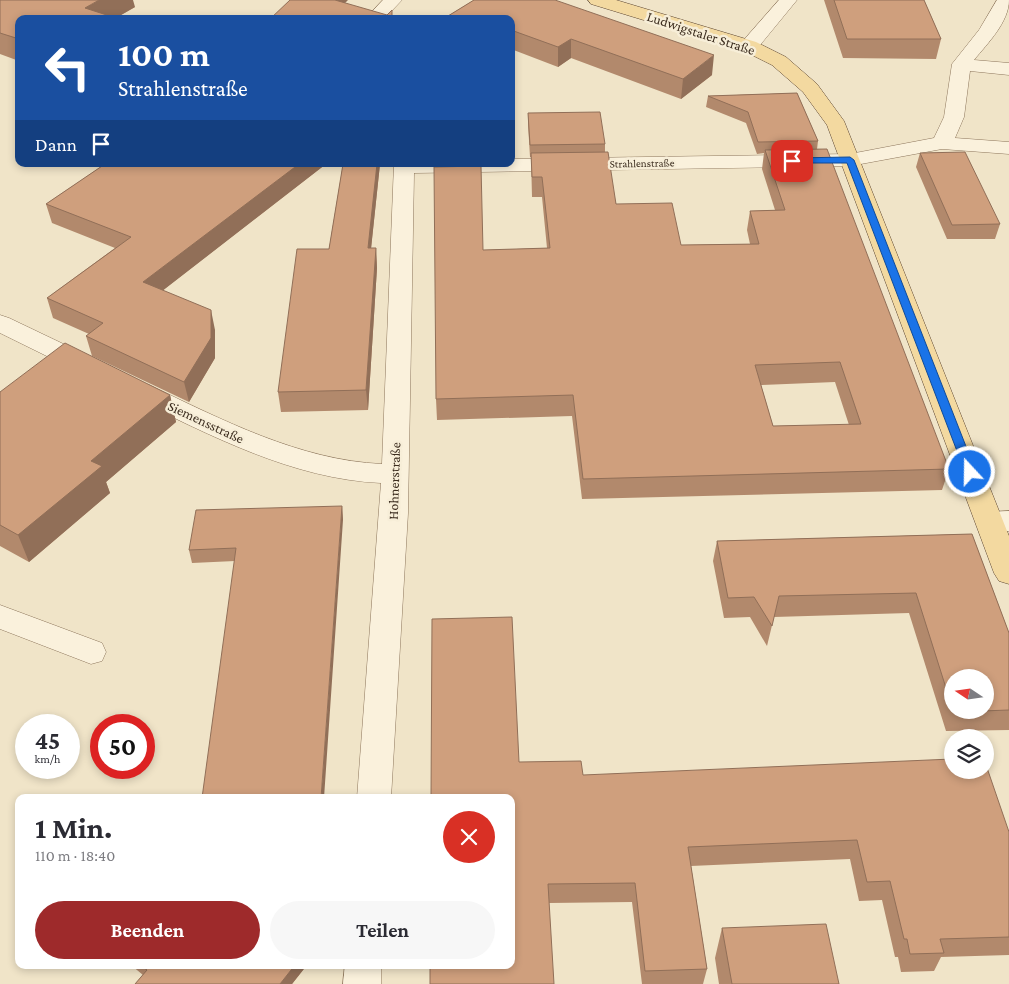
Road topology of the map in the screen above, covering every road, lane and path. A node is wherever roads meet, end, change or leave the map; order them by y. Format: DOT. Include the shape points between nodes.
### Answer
graph roads {
  1 [pos="393,0"];
  2 [pos="596,0"];
  3 [pos="788,0"];
  4 [pos="1006,0"];
  5 [pos="378,15"];
  6 [pos="749,46"];
  7 [pos="961,64"];
  8 [pos="1009,69"];
  9 [pos="942,143"];
  10 [pos="1009,148"];
  11 [pos="850,160"];
  12 [pos="515,165"];
  13 [pos="404,167"];
  14 [pos="0,323"];
  15 [pos="69,356"];
  16 [pos="46,374"];
  17 [pos="395,474"];
  18 [pos="999,522"];
  19 [pos="1009,573"];
  20 [pos="0,617"];
  21 [pos="91,652"];
  22 [pos="374,794"];
  23 [pos="363,969"];
  24 [pos="362,984"];
  1 -- 5 [label="street"];
  2 -- 6 [label="main road, Ludwigstaler Straße"];
  3 -- 6 [label="street"];
  4 -- 7 [label="street" via="987,32"];
  6 -- 11 [label="main road, Ludwigstaler Straße" via="779,61 810,88 837,125"];
  7 -- 8 [label="street"];
  7 -- 9 [label="street" via="954,117"];
  9 -- 10 [label="street, Strahlenstraße"];
  9 -- 11 [label="street, Strahlenstraße"];
  11 -- 12 [label="street, Strahlenstraße"];
  11 -- 18 [label="main road, Ludwigstaler Straße"];
  13 -- 17 [label="street, Hohnerstraße"];
  14 -- 15 [label="street, Siemensstraße"];
  15 -- 16 [label="street"];
  15 -- 17 [label="street, Siemensstraße" via="236,437 336,469"];
  17 -- 22 [label="street, Hohnerstraße"];
  18 -- 19 [label="main road, Ludwigstaler Straße"];
  20 -- 21 [label="street"];
  23 -- 24 [label="street"];
}
